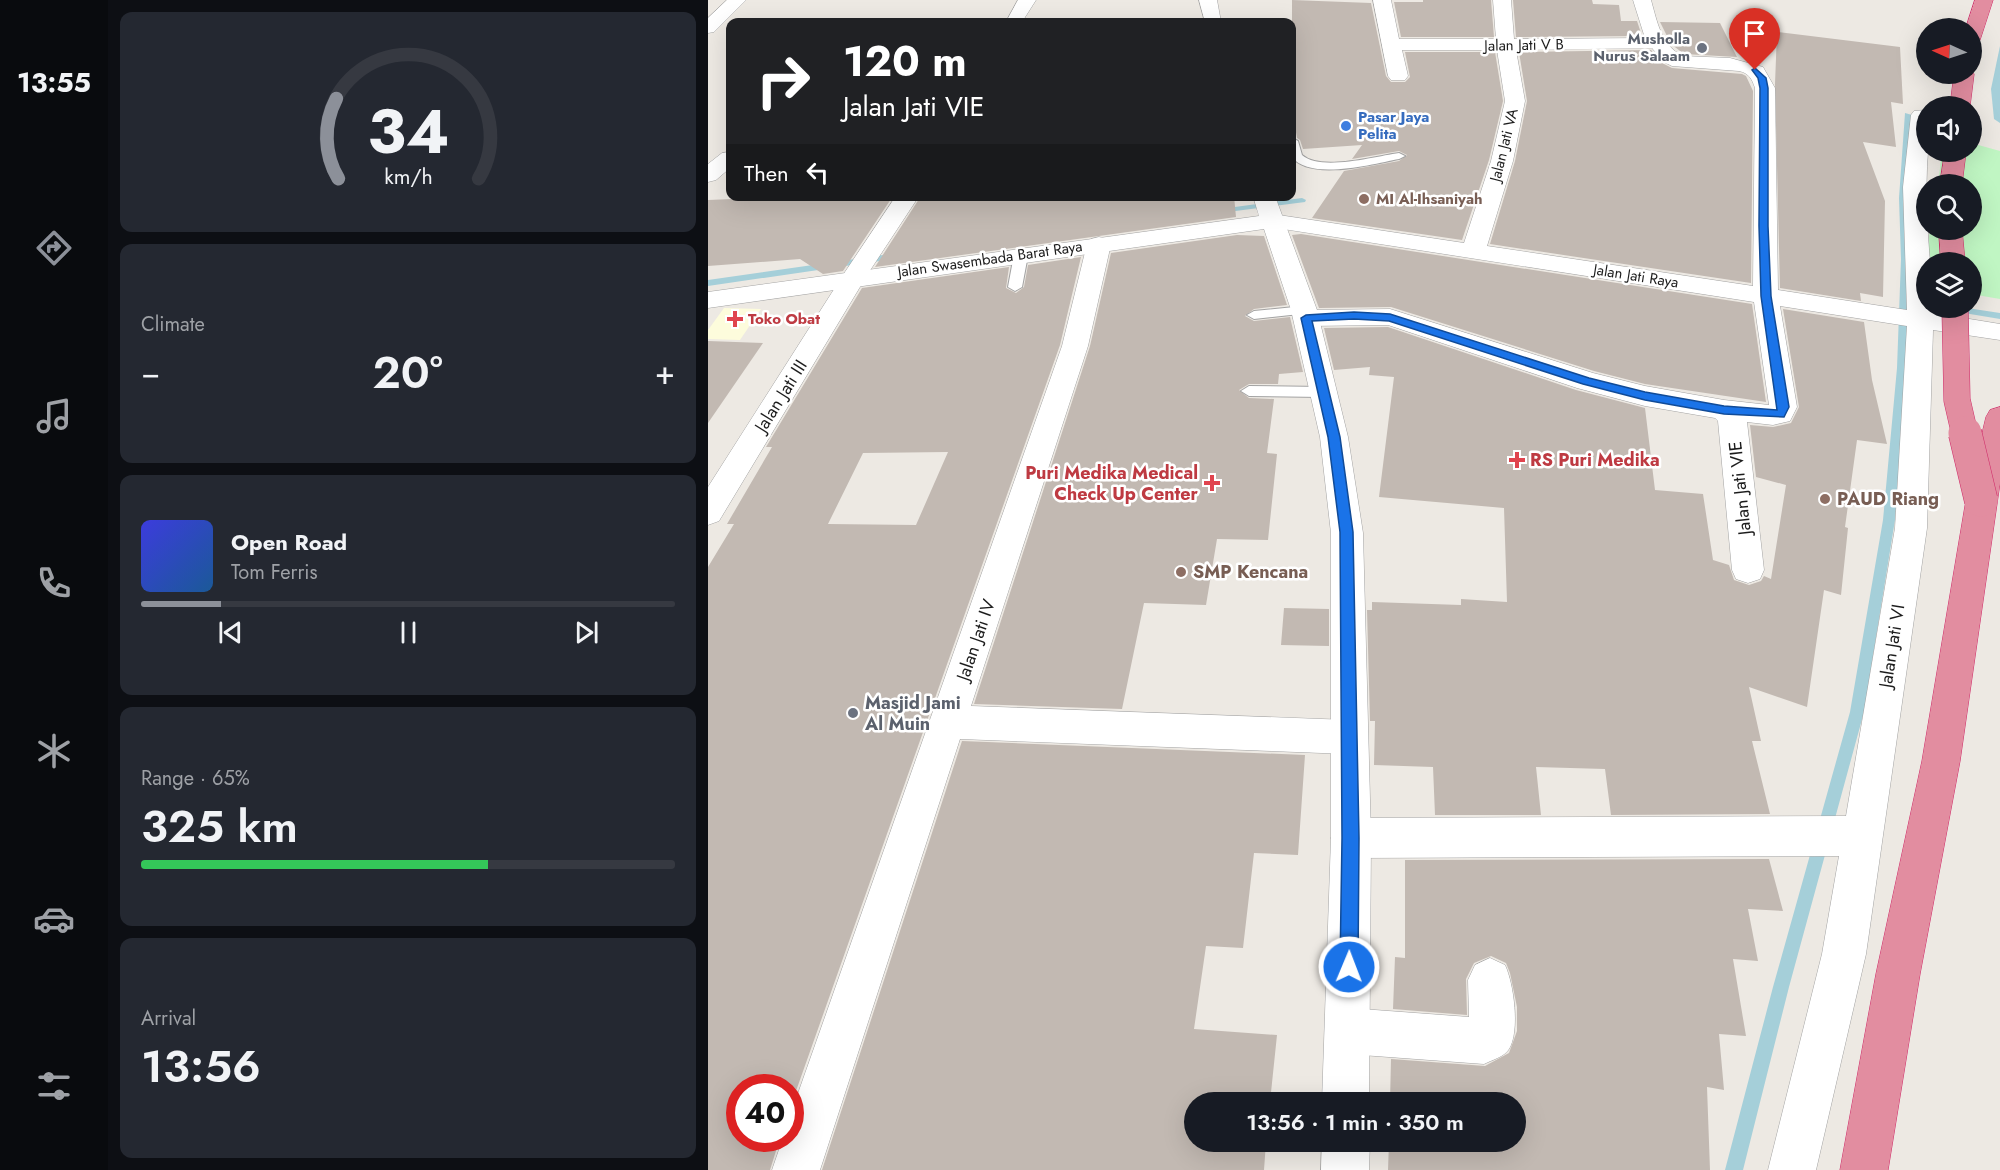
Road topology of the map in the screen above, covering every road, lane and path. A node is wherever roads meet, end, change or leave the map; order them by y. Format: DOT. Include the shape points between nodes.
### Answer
graph roads {
  1 [pos="737,0"];
  2 [pos="1027,0"];
  3 [pos="1208,0"];
  4 [pos="1382,0"];
  5 [pos="1502,0"];
  6 [pos="1642,0"];
  7 [pos="1984,0"];
  8 [pos="1016,18"];
  9 [pos="1212,18"];
  10 [pos="1978,18"];
  11 [pos="708,28"];
  12 [pos="1656,43"];
  13 [pos="1391,45"];
  14 [pos="1506,46"];
  15 [pos="1398,76"];
  16 [pos="1399,156"];
  17 [pos="1296,157"];
  18 [pos="726,161"];
  19 [pos="1916,162"];
  20 [pos="708,175"];
  21 [pos="905,201"];
  22 [pos="1268,208"];
  23 [pos="1099,244"];
  24 [pos="1476,245"];
  25 [pos="1920,252"];
  26 [pos="1021,255"];
  27 [pos="855,276"];
  28 [pos="1015,287"];
  29 [pos="1766,290"];
  30 [pos="708,300"];
  31 [pos="1916,310"];
  32 [pos="1305,314"];
  33 [pos="1254,315"];
  34 [pos="1924,318"];
  35 [pos="1928,318"];
  36 [pos="1954,318"];
  37 [pos="2000,332"];
  38 [pos="1249,391"];
  39 [pos="1322,392"];
  40 [pos="1724,410"];
  41 [pos="2000,417"];
  42 [pos="1981,500"];
  43 [pos="708,513"];
  44 [pos="1748,570"];
  45 [pos="948,722"];
  46 [pos="1348,737"];
  47 [pos="1839,836"];
  48 [pos="1351,838"];
  49 [pos="1490,980"];
  50 [pos="1348,1031"];
  51 [pos="1346,1092"];
  52 [pos="1346,1152"];
  53 [pos="796,1170"];
  54 [pos="1345,1170"];
  55 [pos="1792,1170"];
  56 [pos="1864,1170"];
  1 -- 11 [label="street"];
  2 -- 8 [label="street"];
  3 -- 9 [label="street"];
  4 -- 13 [label="street"];
  5 -- 14 [label="street, Jalan Jati VA"];
  6 -- 12 [label="street"];
  7 -- 10 [label="highway"];
  12 -- 14 [label="street, Jalan Jati V B"];
  12 -- 29 [label="street" via="1670,59 1679,62 1743,65 1762,78"];
  13 -- 14 [label="street, Jalan Jati V B"];
  13 -- 15 [label="street"];
  14 -- 24 [label="street, Jalan Jati VA" via="1515,101"];
  16 -- 17 [label="lane" via="1325,165"];
  18 -- 20 [label="street"];
  19 -- 25 [label="street, Jalan Jati VI" via="1914,187"];
  21 -- 27 [label="street, Jalan Jati III"];
  22 -- 23 [label="street, Jalan Swasembada Barat Raya"];
  22 -- 24 [label="street, Jalan Jati Raya"];
  22 -- 32 [label="street"];
  23 -- 26 [label="street, Jalan Swasembada Barat Raya"];
  23 -- 45 [label="street, Jalan Jati IV" via="1075,346"];
  24 -- 29 [label="street, Jalan Jati Raya"];
  26 -- 27 [label="street, Jalan Swasembada Barat Raya"];
  26 -- 28 [label="lane"];
  27 -- 30 [label="street, Jalan Swasembada Barat Raya"];
  27 -- 43 [label="street, Jalan Jati III"];
  29 -- 31 [label="street, Jalan Jati Raya" via="1881,312"];
  29 -- 40 [label="street" via="1784,407 1780,414 1773,415"];
  32 -- 33 [label="lane"];
  32 -- 39 [label="street"];
  32 -- 40 [label="street" via="1390,317 1587,381"];
  34 -- 47 [label="street, Jalan Jati VI" via="1911,528"];
  35 -- 42 [label="highway, bridge" via="1957,400"];
  36 -- 37 [label="street, Jalan Jati Raya"];
  38 -- 39 [label="lane"];
  39 -- 46 [label="street" via="1334,437 1347,532"];
  40 -- 44 [label="street, Jalan Jati VIE" via="1732,418"];
  41 -- 42 [label="highway"];
  42 -- 56 [label="highway" via="1941,761"];
  45 -- 46 [label="street"];
  45 -- 53 [label="street, Jalan Jati IV"];
  46 -- 48 [label="street"];
  47 -- 48 [label="street"];
  47 -- 55 [label="street, Jalan Jati VI" via="1844,954"];
  48 -- 50 [label="street"];
  49 -- 50 [label="street" via="1492,1035 1484,1041"];
  50 -- 51 [label="street"];
  52 -- 54 [label="street"];
}
